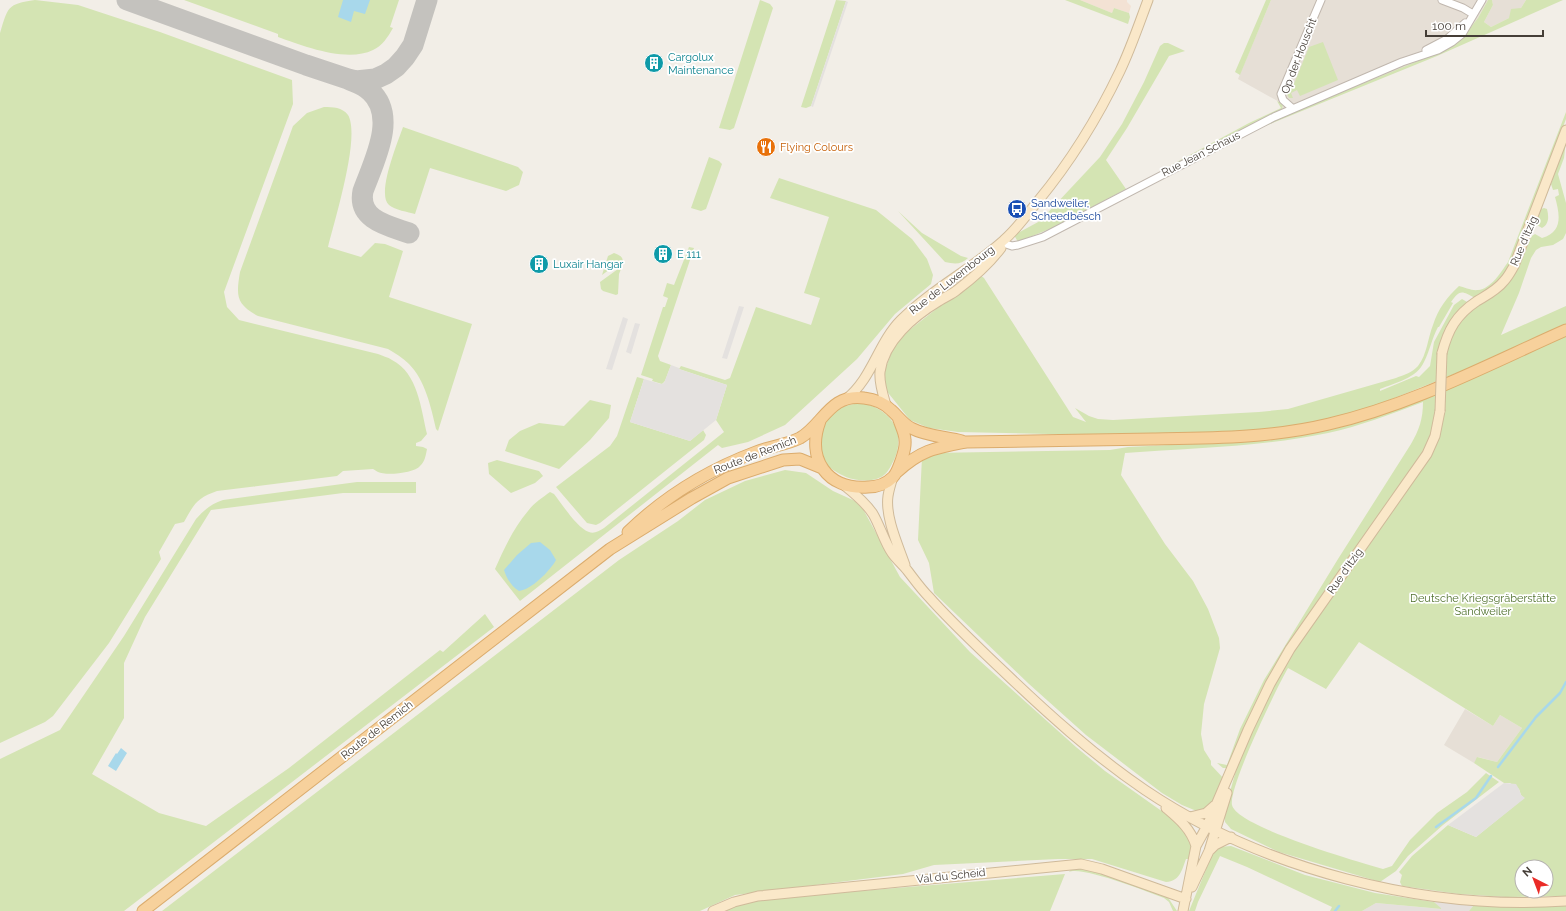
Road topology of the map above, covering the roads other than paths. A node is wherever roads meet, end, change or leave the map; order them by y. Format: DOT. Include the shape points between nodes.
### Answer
graph roads {
  1 [pos="1148,0"];
  2 [pos="1321,0"];
  3 [pos="1442,0"];
  4 [pos="1482,0"];
  5 [pos="1473,14"];
  6 [pos="1292,108"];
  7 [pos="1566,130"];
  8 [pos="1004,240"];
  9 [pos="946,283"];
  10 [pos="1566,330"];
  11 [pos="898,334"];
  12 [pos="846,399"];
  13 [pos="886,405"];
  14 [pos="821,417"];
  15 [pos="898,417"];
  16 [pos="966,442"];
  17 [pos="822,468"];
  18 [pos="895,474"];
  19 [pos="846,486"];
  20 [pos="610,549"];
  21 [pos="908,572"];
  22 [pos="1248,730"];
  23 [pos="1145,790"];
  24 [pos="1217,803"];
  25 [pos="1190,817"];
  26 [pos="1211,828"];
  27 [pos="1231,837"];
  28 [pos="1196,846"];
  29 [pos="1209,851"];
  30 [pos="1186,899"];
  31 [pos="1566,901"];
  32 [pos="143,911"];
  33 [pos="713,911"];
  34 [pos="1183,911"];
  1 -- 8 [label="main road, Rue de Luxembourg" via="1121,69 1078,147 1050,186"];
  2 -- 6 [label="street, Op der Houscht" via="1281,94 1283,100"];
  3 -- 5 [label="street"];
  4 -- 5 [label="street, Rue Jean Schaus"];
  5 -- 6 [label="street, Rue Jean Schaus" via="1447,39 1402,62"];
  6 -- 8 [label="street, Rue Jean Schaus" via="1043,237 1012,246"];
  7 -- 22 [label="main road, Rue d'Itzig, bridge" via="1514,266 1505,281 1458,318 1446,336 1442,353 1440,411 1435,436 1427,454 1290,649"];
  8 -- 9 [label="main road, Rue de Luxembourg"];
  8 -- 11 [label="main road, Rue de Luxembourg" via="1000,249 974,277 921,314"];
  9 -- 11 [label="main road" via="944,293 908,320"];
  9 -- 12 [label="main road, Rue de Luxembourg" via="900,321 885,341 860,387"];
  10 -- 16 [label="main road" via="1424,393 1362,416 1328,425 1235,438"];
  11 -- 13 [label="main road, Rue de Luxembourg" via="880,372 881,389"];
  12 -- 13 [label="main road" via="863,397"];
  12 -- 14 [label="main road" via="832,406"];
  13 -- 15 [label="main road"];
  14 -- 17 [label="main road" via="815,440 816,456"];
  14 -- 20 [label="main road, Route de Remich" via="810,430 796,439 757,452 700,477 677,491 644,516"];
  15 -- 16 [label="main road" via="911,428"];
  15 -- 18 [label="main road" via="905,439 904,451"];
  16 -- 18 [label="main road" via="924,452 911,459"];
  17 -- 19 [label="main road" via="835,481"];
  17 -- 20 [label="main road, Route de Remich" via="800,459 783,460 728,478"];
  18 -- 19 [label="main road" via="883,484 874,487"];
  18 -- 21 [label="main road" via="888,497 889,510 893,533"];
  19 -- 21 [label="main road" via="872,513 892,553"];
  20 -- 32 [label="main road, Route de Remich"];
  21 -- 23 [label="main road" via="950,620 1028,695 1080,742"];
  22 -- 24 [label="main road, Rue d'Itzig"];
  22 -- 26 [label="main road, Rue d'Itzig"];
  23 -- 25 [label="main road"];
  23 -- 28 [label="main road" via="1187,827"];
  24 -- 25 [label="main road" via="1206,813"];
  24 -- 26 [label="main road, Rue d'Itzig"];
  25 -- 26 [label="main road"];
  26 -- 27 [label="main road"];
  26 -- 28 [label="main road"];
  26 -- 29 [label="main road"];
  27 -- 29 [label="main road"];
  27 -- 31 [label="main road" via="1273,856 1319,872 1389,890 1479,901"];
  28 -- 30 [label="main road"];
  29 -- 30 [label="main road"];
  30 -- 33 [label="main road, Val du Scheid" via="1081,864 758,896"];
  30 -- 34 [label="main road"];
}
